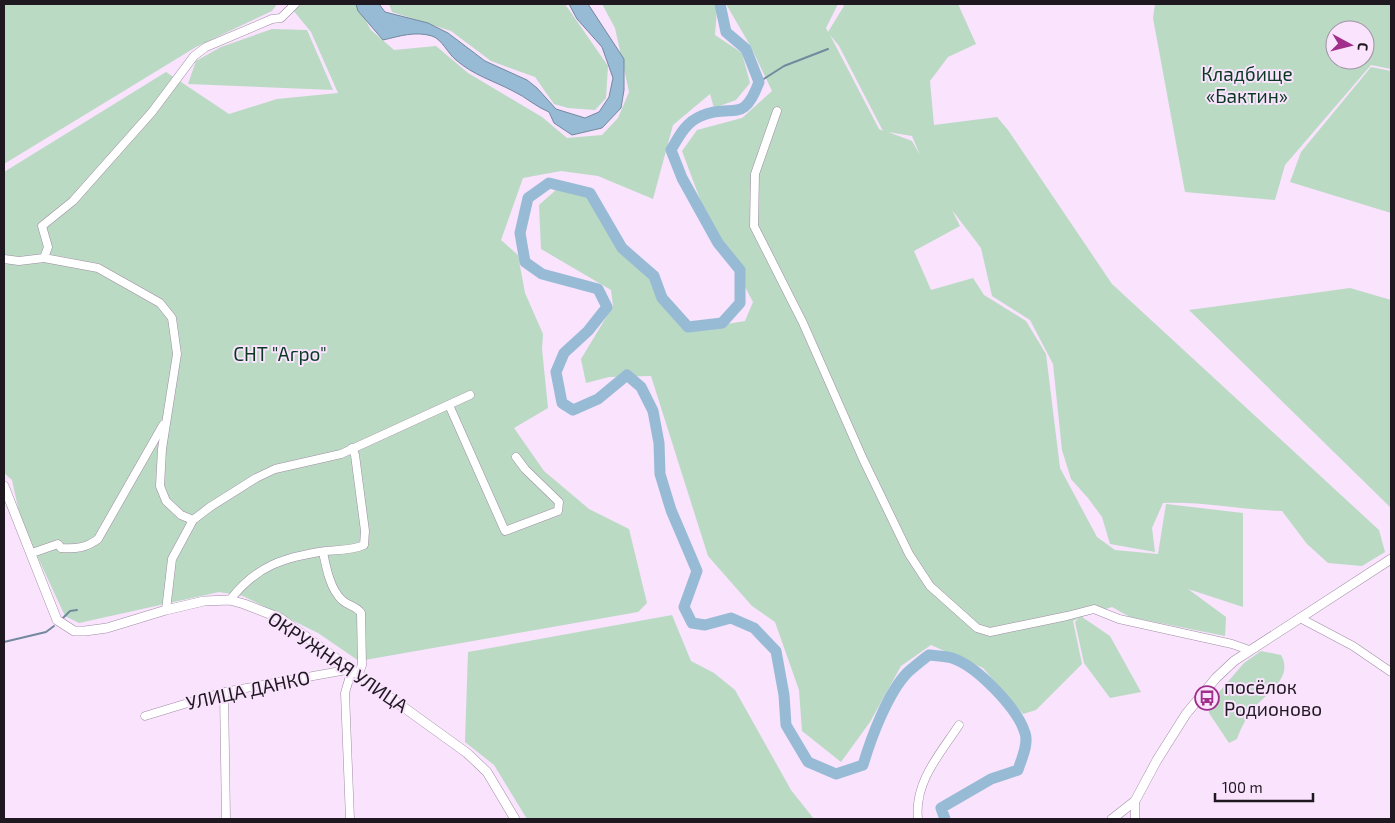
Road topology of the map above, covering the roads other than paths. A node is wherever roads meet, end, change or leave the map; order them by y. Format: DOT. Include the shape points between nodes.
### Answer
graph roads {
  1 [pos="295,4"];
  2 [pos="777,110"];
  3 [pos="4,258"];
  4 [pos="44,258"];
  5 [pos="470,396"];
  6 [pos="449,405"];
  7 [pos="168,417"];
  8 [pos="352,448"];
  9 [pos="516,457"];
  10 [pos="4,486"];
  11 [pos="193,520"];
  12 [pos="323,552"];
  13 [pos="32,554"];
  14 [pos="1391,559"];
  15 [pos="230,600"];
  16 [pos="166,610"];
  17 [pos="1300,618"];
  18 [pos="1249,650"];
  19 [pos="355,671"];
  20 [pos="1391,672"];
  21 [pos="224,692"];
  22 [pos="145,716"];
  23 [pos="958,725"];
  24 [pos="1135,801"];
  25 [pos="226,819"];
  26 [pos="350,819"];
  27 [pos="516,819"];
  28 [pos="918,819"];
  29 [pos="1112,819"];
  30 [pos="1135,819"];
  1 -- 4 [label="street" via="281,18 206,47 194,56 152,112 73,200 42,226 48,247"];
  2 -- 18 [label="street" via="755,174 754,226 804,323 909,554 930,586 977,628 990,632 1094,609 1119,619"];
  3 -- 4 [label="street"];
  4 -- 7 [label="street" via="98,268 165,308 172,318 177,354"];
  5 -- 6 [label="street"];
  6 -- 8 [label="street"];
  6 -- 9 [label="street" via="505,531 560,507 559,502"];
  7 -- 11 [label="street" via="160,486 166,501 181,515"];
  7 -- 13 [label="street" via="98,539 89,546 75,549 61,548 58,544"];
  8 -- 11 [label="street" via="324,459 275,469"];
  8 -- 12 [label="street" via="356,455 364,545"];
  10 -- 13 [label="street, ОКРУЖНАЯ УЛИЦА"];
  11 -- 16 [label="street" via="172,559"];
  12 -- 15 [label="street" via="266,567 244,582"];
  12 -- 19 [label="street" via="333,587 342,600 362,613 362,665"];
  13 -- 16 [label="street, ОКРУЖНАЯ УЛИЦА" via="57,620 67,629 107,628"];
  14 -- 17 [label="street"];
  15 -- 16 [label="street, ОКРУЖНАЯ УЛИЦА"];
  15 -- 19 [label="street, ОКРУЖНАЯ УЛИЦА" via="280,618"];
  17 -- 18 [label="street"];
  17 -- 20 [label="street" via="1353,646"];
  18 -- 24 [label="street" via="1216,678 1186,714"];
  19 -- 21 [label="street, УЛИЦА ДАНКО"];
  19 -- 26 [label="street" via="345,693"];
  19 -- 27 [label="street, ОКРУЖНАЯ УЛИЦА" via="468,753 487,772"];
  21 -- 22 [label="street, УЛИЦА ДАНКО"];
  21 -- 25 [label="street"];
  23 -- 28 [label="street" via="925,777 920,791"];
  24 -- 29 [label="street"];
  24 -- 30 [label="street"];
}
